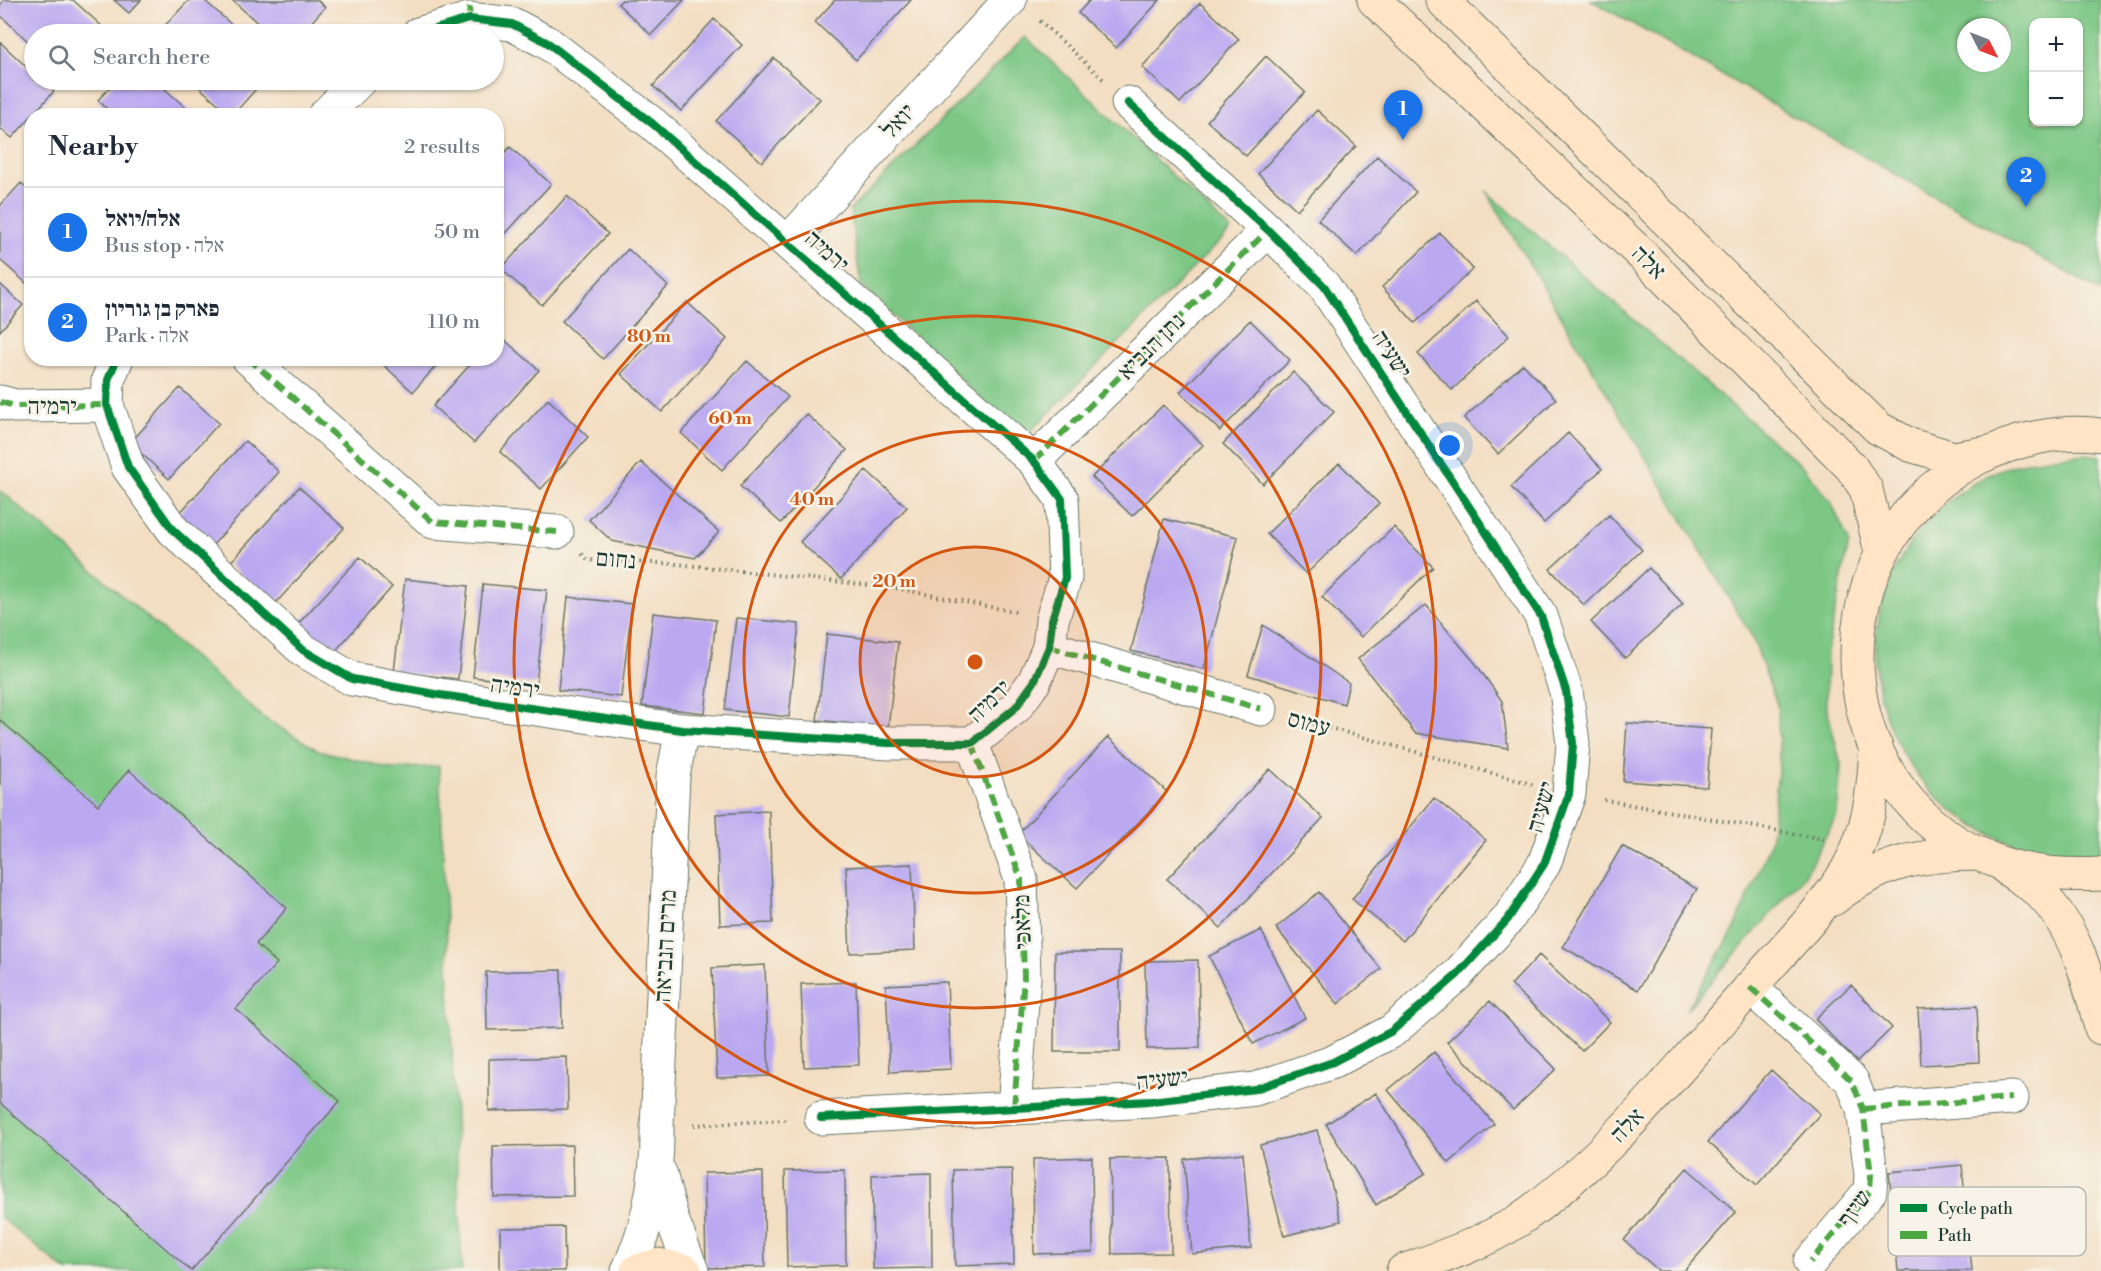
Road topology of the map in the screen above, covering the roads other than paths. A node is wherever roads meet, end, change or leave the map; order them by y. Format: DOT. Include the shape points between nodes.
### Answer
graph roads {
  1 [pos="1374,0"];
  2 [pos="1442,0"];
  3 [pos="1022,8"];
  4 [pos="469,9"];
  5 [pos="438,24"];
  6 [pos="350,90"];
  7 [pos="1128,102"];
  8 [pos="332,108"];
  9 [pos="1268,230"];
  10 [pos="788,242"];
  11 [pos="114,366"];
  12 [pos="257,366"];
  13 [pos="0,402"];
  14 [pos="107,405"];
  15 [pos="2101,435"];
  16 [pos="1989,452"];
  17 [pos="1034,461"];
  18 [pos="557,532"];
  19 [pos="1881,552"];
  20 [pos="1050,633"];
  21 [pos="1261,710"];
  22 [pos="681,730"];
  23 [pos="972,744"];
  24 [pos="1876,747"];
  25 [pos="1989,858"];
  26 [pos="2101,874"];
  27 [pos="1807,922"];
  28 [pos="1750,987"];
  29 [pos="2101,1028"];
  30 [pos="2012,1098"];
  31 [pos="1014,1108"];
  32 [pos="1863,1109"];
  33 [pos="821,1118"];
  34 [pos="658,1163"];
  35 [pos="1469,1260"];
  36 [pos="1810,1262"];
  37 [pos="628,1271"];
  38 [pos="637,1271"];
  39 [pos="685,1271"];
  40 [pos="692,1271"];
  41 [pos="1403,1271"];
  1 -- 19 [label="street, אלה" via="1641,254 1851,467 1866,489"];
  2 -- 16 [label="street, אלה" via="1878,428 1910,445 1954,458"];
  3 -- 10 [label="street, יואל"];
  4 -- 5 [label="street"];
  4 -- 10 [label="street, ירמיה" via="512,24 548,43 653,124"];
  6 -- 8 [label="street"];
  7 -- 9 [label="street, ישעיה"];
  9 -- 17 [label="street, נתן הנביא"];
  9 -- 31 [label="street, ישעיה" via="1324,286 1541,616 1566,691 1573,743 1569,794 1544,864 1508,919 1457,975 1392,1031 1334,1062 1255,1089 1150,1101"];
  10 -- 17 [label="street, ירמיה"];
  11 -- 14 [label="street" via="108,380"];
  12 -- 18 [label="street" via="433,522"];
  13 -- 14 [label="street, ירמיה" via="15,406"];
  14 -- 22 [label="street, ירמיה" via="128,467 173,530 303,650 352,679"];
  15 -- 16 [label="street" via="2039,437"];
  16 -- 19 [label="street" via="1935,485 1899,523"];
  17 -- 20 [label="street, ירמיה" via="1062,499 1065,578"];
  19 -- 24 [label="street" via="1861,607 1856,656 1860,701"];
  20 -- 21 [label="street, עמוס"];
  20 -- 23 [label="street, ירמיה" via="1034,682 1016,706"];
  22 -- 23 [label="street, ירמיה"];
  22 -- 34 [label="street, מרים הנביאה" via="673,776"];
  23 -- 31 [label="street, מלאכי" via="1021,879 1024,977"];
  24 -- 25 [label="street" via="1889,772 1919,811 1947,834"];
  24 -- 27 [label="street, אלה" via="1874,788 1859,845 1847,869"];
  25 -- 26 [label="street" via="2049,874"];
  25 -- 27 [label="street, אלה" via="1929,855 1898,862 1851,885"];
  25 -- 29 [label="street" via="2041,894 2070,932"];
  27 -- 28 [label="street, אלה"];
  28 -- 32 [label="street, שיזף" via="1852,1081"];
  28 -- 35 [label="street, אלה" via="1658,1092 1564,1188"];
  30 -- 32 [label="street"];
  31 -- 33 [label="street, ישעיה"];
  32 -- 36 [label="street, שיזף" via="1870,1191"];
  34 -- 37 [label="street, מרים הנביאה" via="643,1231"];
  34 -- 40 [label="street, מרים הנביאה" via="672,1219"];
  35 -- 41 [label="street, אלה"];
  38 -- 39 [label="street" via="659,1265"];
}
